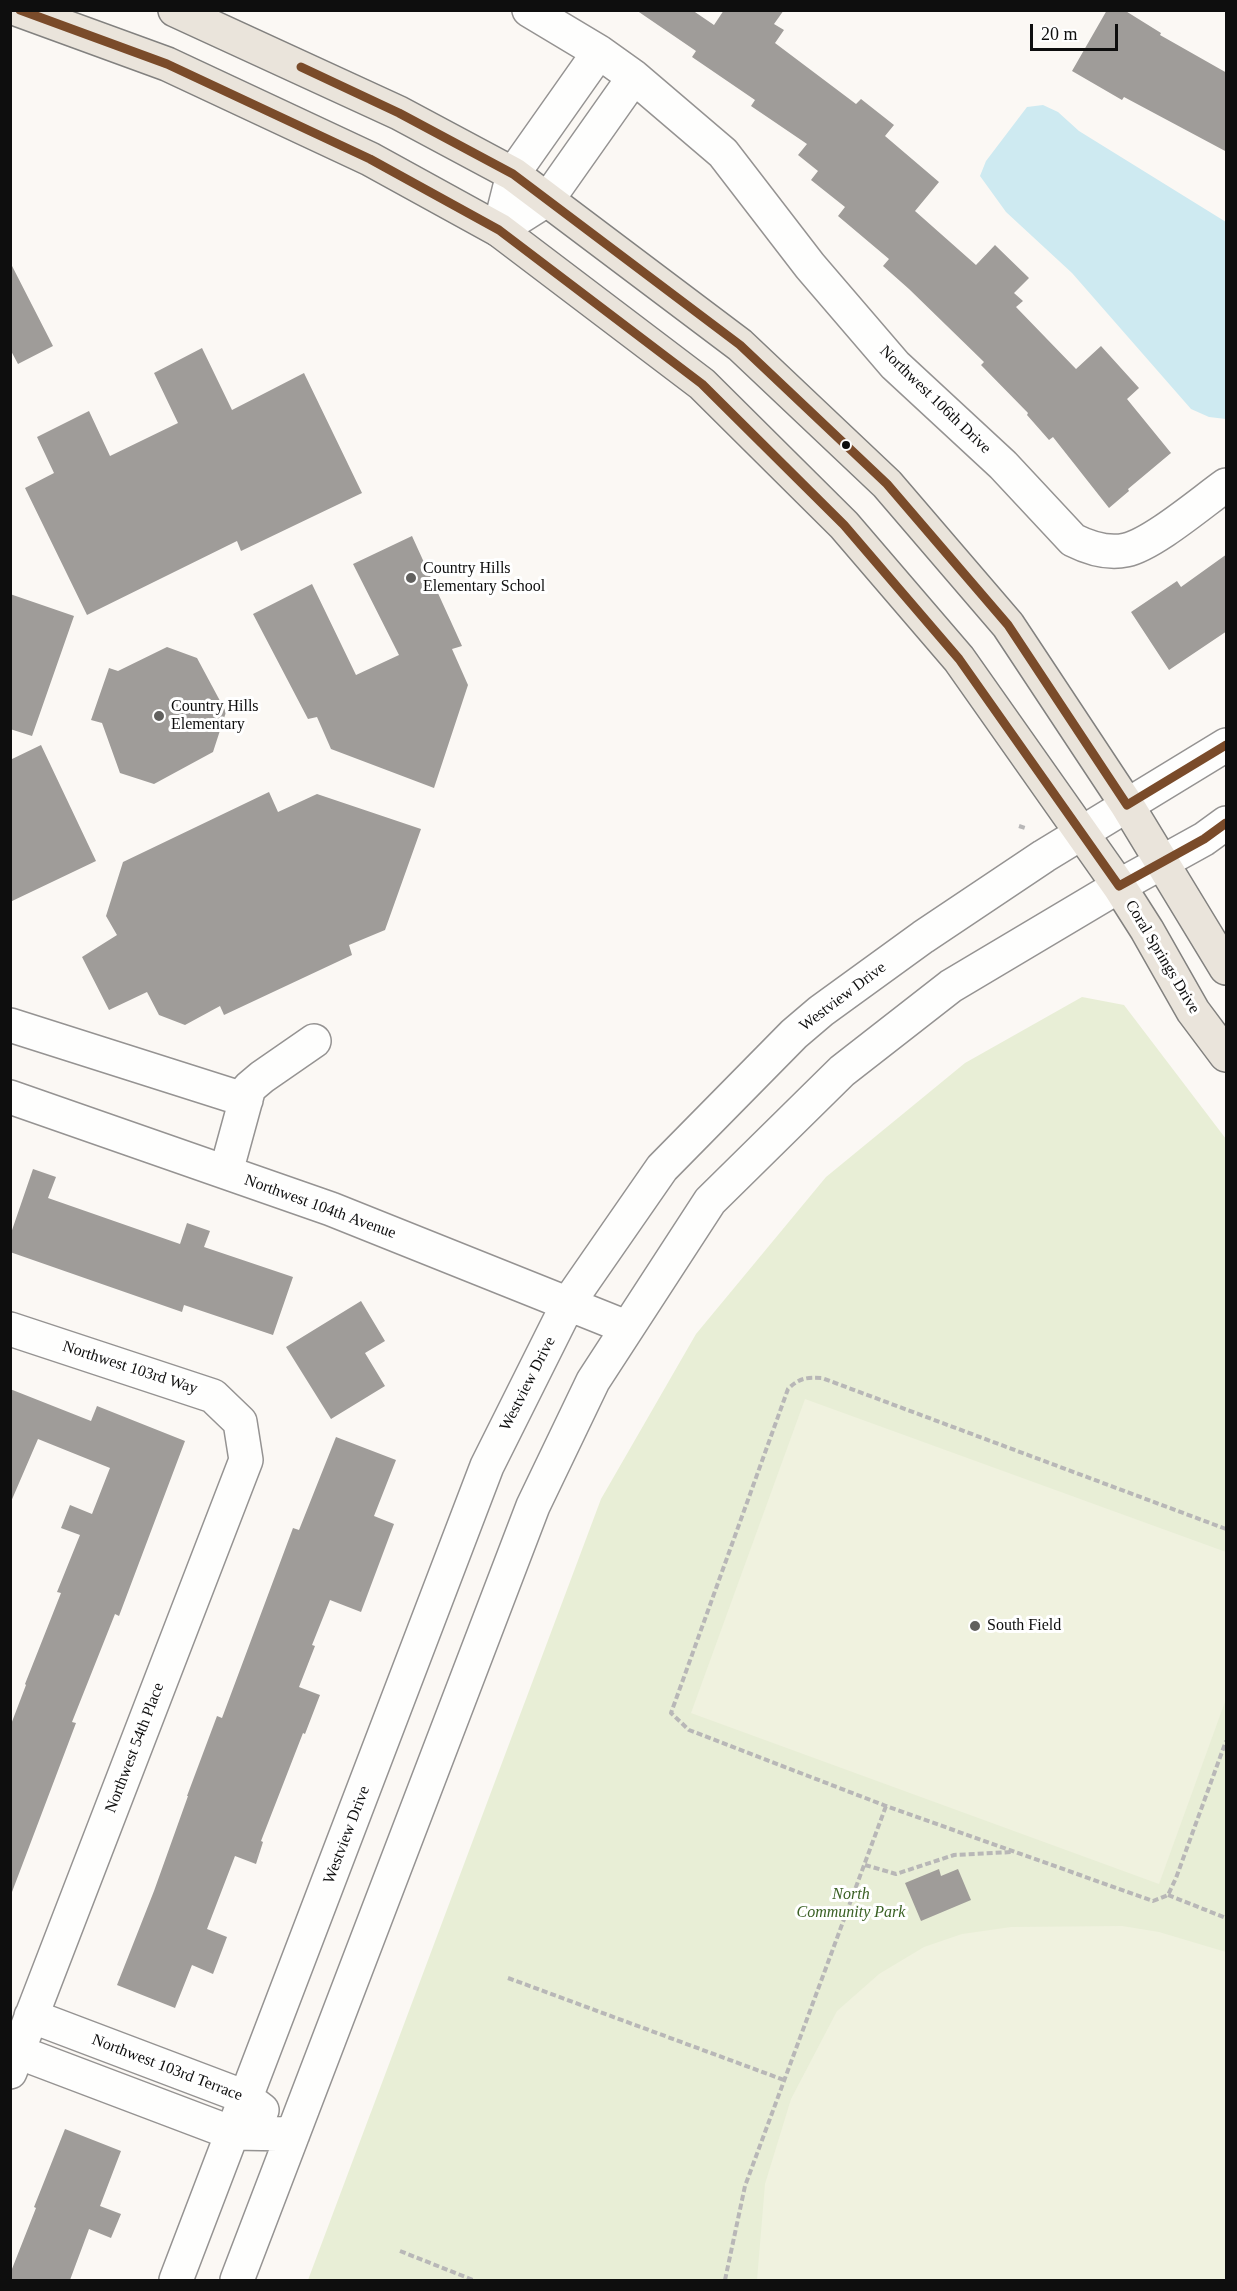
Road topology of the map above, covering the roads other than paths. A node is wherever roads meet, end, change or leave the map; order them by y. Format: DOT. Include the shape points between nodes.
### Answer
graph roads {
  1 [pos="19,10"];
  2 [pos="175,10"];
  3 [pos="529,10"];
  4 [pos="599,52"];
  5 [pos="634,77"];
  6 [pos="513,174"];
  7 [pos="548,199"];
  8 [pos="499,230"];
  9 [pos="1227,484"];
  10 [pos="1227,745"];
  11 [pos="1127,805"];
  12 [pos="1227,823"];
  13 [pos="1081,833"];
  14 [pos="1161,864"];
  15 [pos="1119,886"];
  16 [pos="1227,968"];
  17 [pos="10,1025"];
  18 [pos="314,1041"];
  19 [pos="1227,1055"];
  20 [pos="10,1097"];
  21 [pos="246,1100"];
  22 [pos="226,1172"];
  23 [pos="569,1302"];
  24 [pos="626,1327"];
  25 [pos="10,1329"];
  26 [pos="240,1422"];
  27 [pos="31,2016"];
  28 [pos="14,2062"];
  29 [pos="245,2097"];
  30 [pos="232,2133"];
  31 [pos="293,2134"];
  32 [pos="176,2280"];
  33 [pos="237,2280"];
  1 -- 8 [label="main road, Coral Springs Drive" via="167,64 370,159"];
  2 -- 6 [label="main road" via="399,112"];
  3 -- 4 [label="street, Northwest 106th Drive"];
  4 -- 5 [label="street, Northwest 106th Drive"];
  4 -- 6 [label="street"];
  5 -- 7 [label="street"];
  5 -- 9 [label="street, Northwest 106th Drive" via="723,153 810,266 895,365 1003,465 1073,540 1095,549 1125,550 1144,543"];
  6 -- 7 [label="main road"];
  6 -- 8 [label="street"];
  7 -- 8 [label="street"];
  7 -- 11 [label="main road" via="740,345 887,484 1008,625"];
  8 -- 13 [label="main road, Coral Springs Drive" via="702,384 844,525 959,659"];
  10 -- 11 [label="street, Westview Drive"];
  11 -- 13 [label="street, Westview Drive"];
  11 -- 14 [label="main road"];
  12 -- 14 [label="street"];
  13 -- 15 [label="main road, Coral Springs Drive"];
  13 -- 23 [label="street, Westview Drive" via="923,937 794,1034 662,1168"];
  14 -- 15 [label="street"];
  14 -- 16 [label="main road"];
  15 -- 19 [label="main road, Coral Springs Drive" via="1193,1011"];
  15 -- 24 [label="street" via="951,986 842,1071 710,1201"];
  17 -- 21 [label="street"];
  18 -- 21 [label="street" via="249,1088"];
  20 -- 22 [label="street, Northwest 104th Avenue"];
  21 -- 22 [label="street"];
  22 -- 23 [label="street, Northwest 104th Avenue"];
  23 -- 24 [label="street, Northwest 104th Avenue"];
  23 -- 29 [label="street, Westview Drive" via="487,1466"];
  24 -- 31 [label="street" via="593,1381 533,1506"];
  25 -- 26 [label="street, Northwest 103rd Way" via="213,1396"];
  26 -- 27 [label="street, Northwest 54th Place" via="246,1460"];
  27 -- 28 [label="street, Northwest 54th Place"];
  27 -- 29 [label="street, Northwest 103rd Terrace"];
  28 -- 30 [label="street"];
  29 -- 30 [label="street, Westview Drive"];
  29 -- 31 [label="street, Northwest 103rd Terrace"];
  30 -- 31 [label="street"];
  30 -- 32 [label="street, Westview Drive"];
  31 -- 33 [label="street"];
}
